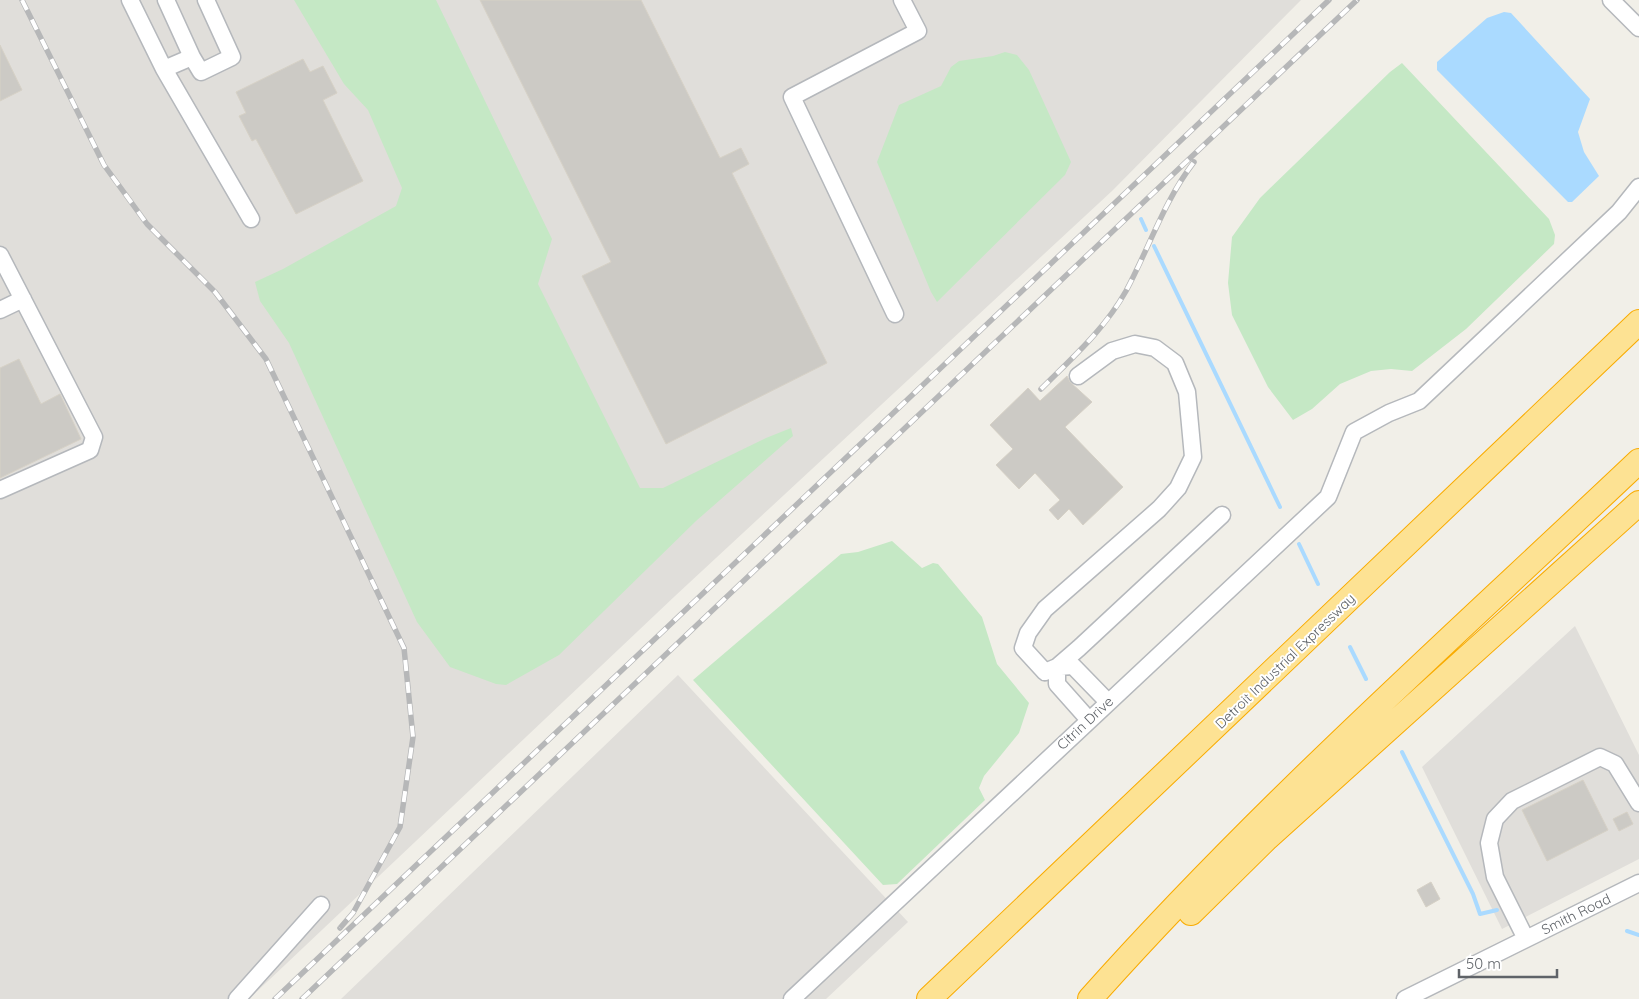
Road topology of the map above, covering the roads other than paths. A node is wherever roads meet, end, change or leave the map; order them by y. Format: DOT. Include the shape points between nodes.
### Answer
graph roads {
  1 [pos="130,0"];
  2 [pos="166,0"];
  3 [pos="206,0"];
  4 [pos="902,0"];
  5 [pos="1611,0"];
  6 [pos="1639,28"];
  7 [pos="192,57"];
  8 [pos="164,69"];
  9 [pos="1639,187"];
  10 [pos="251,219"];
  11 [pos="0,255"];
  12 [pos="23,299"];
  13 [pos="0,310"];
  14 [pos="894,314"];
  15 [pos="1639,322"];
  16 [pos="1078,376"];
  17 [pos="1639,461"];
  18 [pos="0,490"];
  19 [pos="1639,503"];
  20 [pos="1222,515"];
  21 [pos="1056,667"];
  22 [pos="1108,702"];
  23 [pos="1089,720"];
  24 [pos="1639,803"];
  25 [pos="1639,883"];
  26 [pos="321,905"];
  27 [pos="1526,939"];
  28 [pos="236,999"];
  29 [pos="792,999"];
  30 [pos="929,999"];
  31 [pos="1090,999"];
  32 [pos="1102,999"];
  33 [pos="1405,999"];
  1 -- 8 [label="street"];
  2 -- 7 [label="street"];
  3 -- 7 [label="street" via="232,56 201,72"];
  4 -- 14 [label="street" via="918,31 792,97"];
  5 -- 6 [label="street"];
  7 -- 8 [label="street"];
  8 -- 10 [label="street"];
  9 -- 22 [label="street, Citrin Drive" via="1619,212 1419,401 1354,432 1328,497"];
  11 -- 12 [label="street"];
  12 -- 13 [label="street"];
  12 -- 18 [label="street" via="94,437 90,450"];
  15 -- 30 [label="highway, Detroit Industrial Expressway"];
  16 -- 21 [label="street" via="1112,351 1136,344 1154,348 1175,363 1188,392 1193,457 1178,488 1159,509 1045,609 1028,633 1024,648 1045,672"];
  17 -- 31 [label="highway" via="1319,762 1156,924"];
  19 -- 32 [label="highway" via="1267,838"];
  20 -- 21 [label="street"];
  21 -- 22 [label="street" via="1074,666"];
  21 -- 23 [label="street" via="1057,684"];
  22 -- 23 [label="street, Citrin Drive"];
  23 -- 29 [label="street, Citrin Drive"];
  24 -- 27 [label="street" via="1615,764 1600,757 1512,801 1495,819 1489,843 1495,877"];
  25 -- 27 [label="street, Smith Road"];
  26 -- 28 [label="street"];
  27 -- 33 [label="street, Smith Road"];
}
